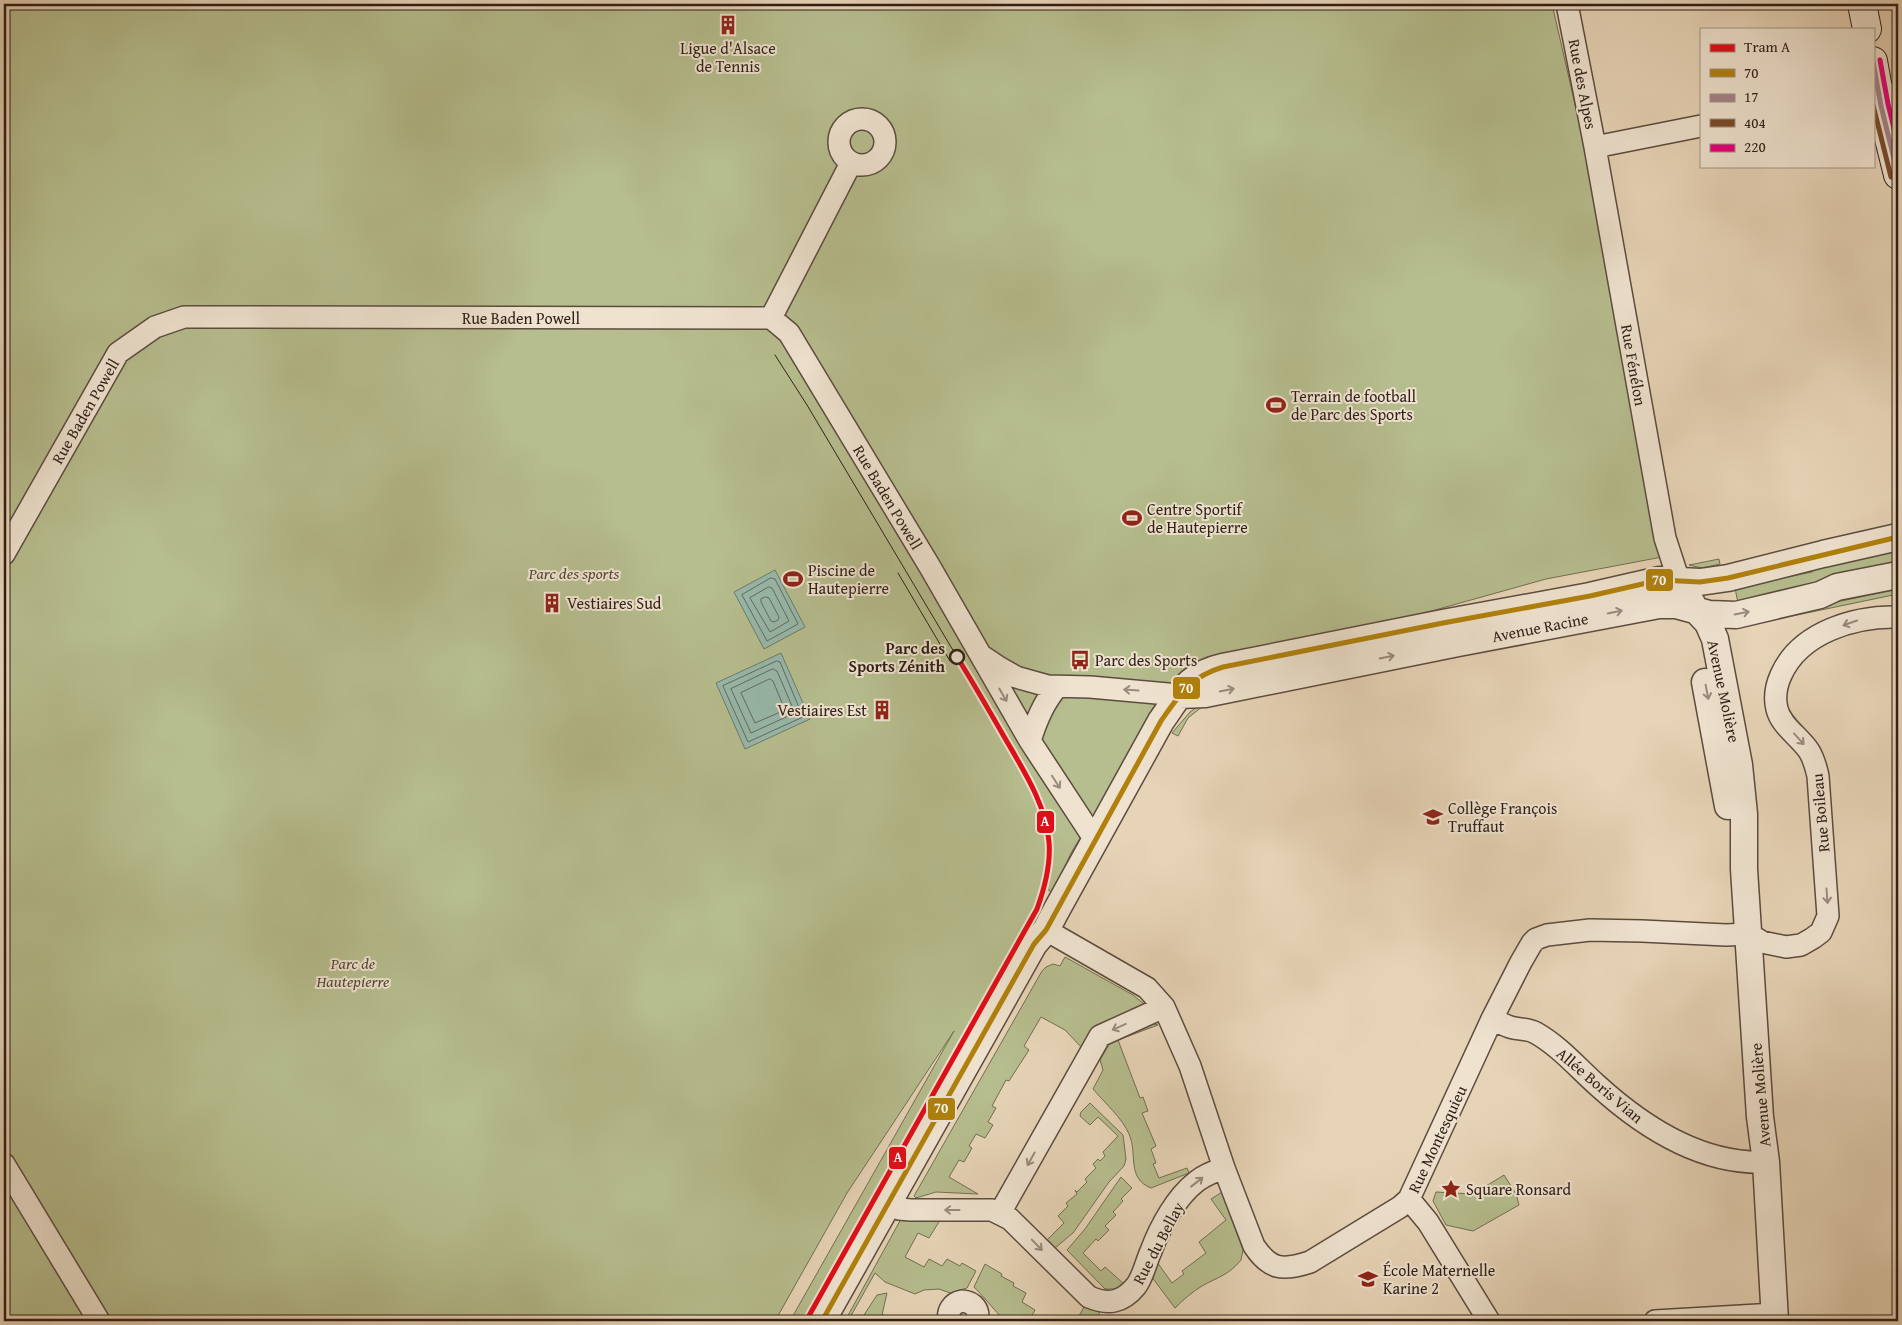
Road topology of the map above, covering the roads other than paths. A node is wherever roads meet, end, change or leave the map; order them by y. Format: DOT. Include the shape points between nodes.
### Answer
graph roads {
  1 [pos="1567,4"];
  2 [pos="1862,4"];
  3 [pos="1867,28"];
  4 [pos="1874,64"];
  5 [pos="1884,94"];
  6 [pos="1700,126"];
  7 [pos="1595,147"];
  8 [pos="851,163"];
  9 [pos="1898,175"];
  10 [pos="771,318"];
  11 [pos="1898,538"];
  12 [pos="4,554"];
  13 [pos="1898,576"];
  14 [pos="1679,581"];
  15 [pos="1695,610"];
  16 [pos="1898,616"];
  17 [pos="978,653"];
  18 [pos="1057,687"];
  19 [pos="1179,695"];
  20 [pos="1030,741"];
  21 [pos="1095,840"];
  22 [pos="1046,930"];
  23 [pos="1749,934"];
  24 [pos="1164,1007"];
  25 [pos="1492,1019"];
  26 [pos="1766,1162"];
  27 [pos="4,1164"];
  28 [pos="1224,1168"];
  29 [pos="1409,1199"];
  30 [pos="888,1204"];
  31 [pos="1000,1213"];
  32 [pos="1775,1317"];
  33 [pos="99,1321"];
  34 [pos="822,1321"];
  35 [pos="949,1321"];
  36 [pos="977,1321"];
  37 [pos="1489,1321"];
  38 [pos="1655,1321"];
  1 -- 7 [label="street, Rue des Alpes"];
  2 -- 3 [label="main road"];
  4 -- 5 [label="main road"];
  5 -- 9 [label="main road"];
  6 -- 7 [label="street, Rue des Alpes"];
  7 -- 14 [label="street, Rue Fénélon" via="1665,538"];
  8 -- 10 [label="street"];
  10 -- 12 [label="street, Rue Baden Powell" via="184,317 155,327 118,353"];
  10 -- 17 [label="street, Rue Baden Powell" via="789,333 930,566"];
  11 -- 14 [label="street, Avenue Racine" via="1728,578"];
  15 -- 13 [label="street, Avenue Racine, one-way" via="1736,615 1820,595 1837,587"];
  14 -- 15 [label="street, Avenue Molière"];
  14 -- 19 [label="street, Avenue Racine" via="1660,580 1223,667 1198,675"];
  19 -- 15 [label="street, Avenue Racine, one-way" via="1205,694 1635,608 1665,604"];
  15 -- 23 [label="street, Avenue Molière" via="1708,623 1715,639 1739,765"];
  16 -- 23 [label="street, Rue Boileau, one-way" via="1861,619 1828,631 1803,646 1784,668 1776,690 1777,710 1808,750 1818,776 1828,916 1820,932 1801,945 1786,947 1762,942"];
  17 -- 18 [label="street, Rue Baden Powell" via="1016,677"];
  17 -- 20 [label="street, Rue Baden Powell, one-way"];
  19 -- 18 [label="street, Rue Baden Powell, one-way"];
  18 -- 20 [label="street" via="1044,706"];
  19 -- 21 [label="street, Avenue Racine" via="1161,721"];
  20 -- 21 [label="street, Rue Baden Powell, one-way"];
  21 -- 22 [label="street, Avenue Racine"];
  22 -- 24 [label="street, Rue Montesquieu" via="1147,988"];
  22 -- 30 [label="street, Avenue Racine" via="1034,944"];
  23 -- 25 [label="street, Rue Montesquieu" via="1726,936 1590,930 1547,935 1532,943"];
  23 -- 26 [label="street, Avenue Molière" via="1760,1117"];
  24 -- 28 [label="street, Rue Montesquieu" via="1190,1066"];
  24 -- 31 [label="street, one-way" via="1100,1036"];
  25 -- 26 [label="street, Allée Boris Vian" via="1535,1033 1559,1050 1617,1103 1677,1142 1742,1161"];
  25 -- 29 [label="street, Rue Montesquieu"];
  26 -- 32 [label="street, Avenue Molière"];
  27 -- 33 [label="street"];
  28 -- 29 [label="street, Rue Montesquieu" via="1254,1246 1269,1264 1280,1267 1310,1262"];
  31 -- 28 [label="street, Rue du Bellay, one-way" via="1010,1218 1089,1298 1113,1302 1129,1294 1138,1284 1152,1247 1171,1212 1189,1189 1209,1173"];
  29 -- 37 [label="street" via="1428,1222"];
  31 -- 30 [label="street, Rue du Bellay, one-way" via="992,1210 899,1209"];
  30 -- 34 [label="street, Avenue Racine"];
  32 -- 38 [label="street"];
  35 -- 36 [label="street" via="952,1306 962,1301 976,1308"];
}
